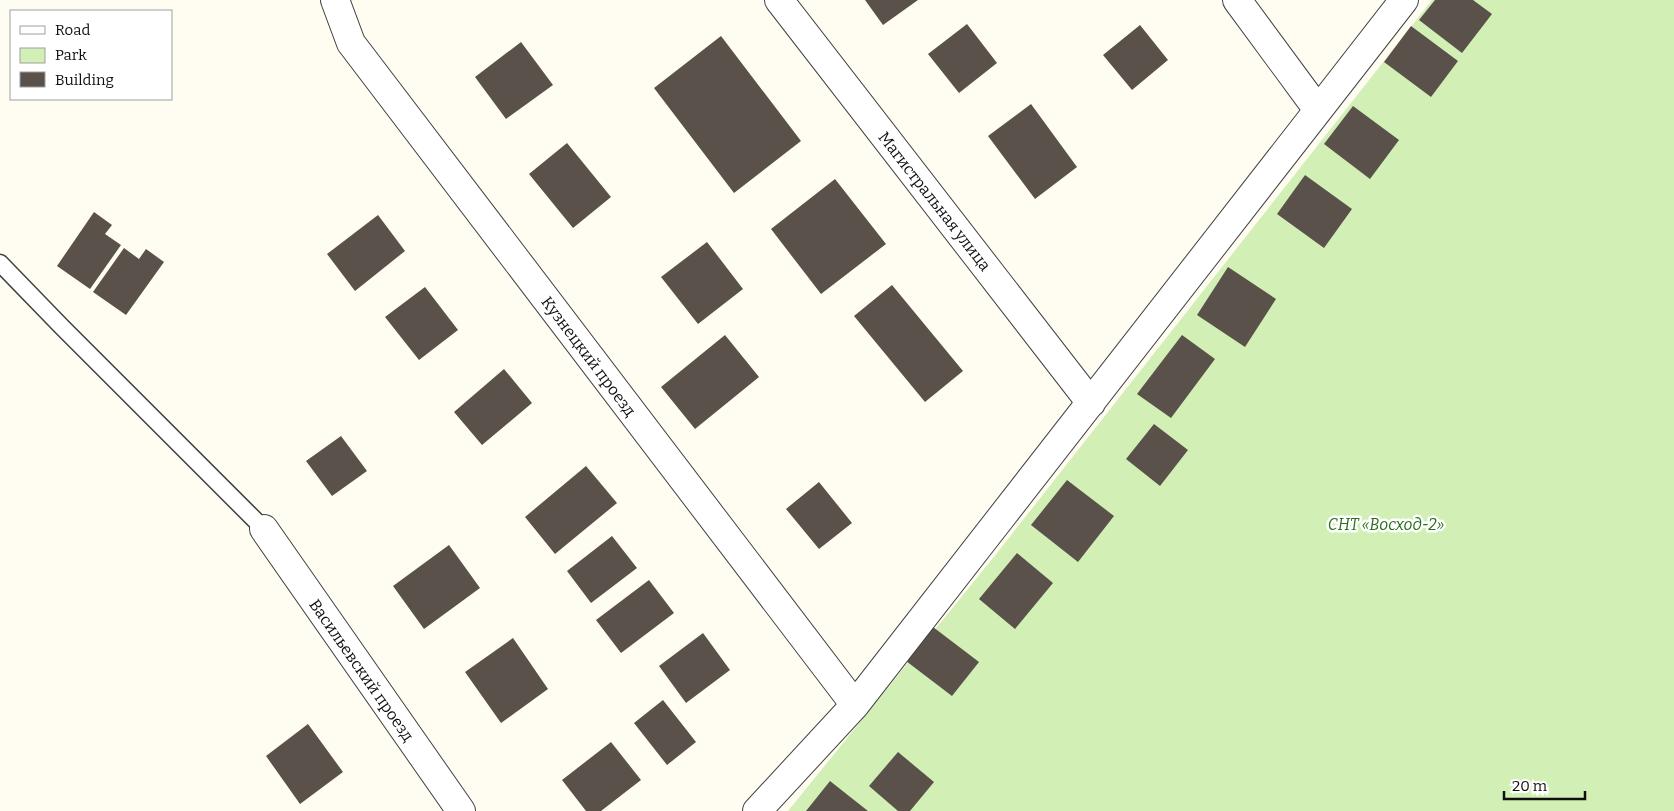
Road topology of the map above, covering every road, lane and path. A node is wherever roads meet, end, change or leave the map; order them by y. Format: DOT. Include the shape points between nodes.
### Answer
graph roads {
  1 [pos="335,0"];
  2 [pos="779,0"];
  3 [pos="1237,0"];
  4 [pos="1404,0"];
  5 [pos="1318,110"];
  6 [pos="0,263"];
  7 [pos="1091,403"];
  8 [pos="264,529"];
  9 [pos="855,705"];
  10 [pos="461,811"];
  11 [pos="757,811"];
  1 -- 9 [label="street, Кузнецкий проезд" via="351,43"];
  2 -- 7 [label="street, Магистральная улица"];
  3 -- 5 [label="street"];
  4 -- 5 [label="street"];
  5 -- 7 [label="street"];
  6 -- 8 [label="lane"];
  7 -- 9 [label="street"];
  8 -- 10 [label="street, Васильевский проезд"];
  9 -- 11 [label="street"];
}
